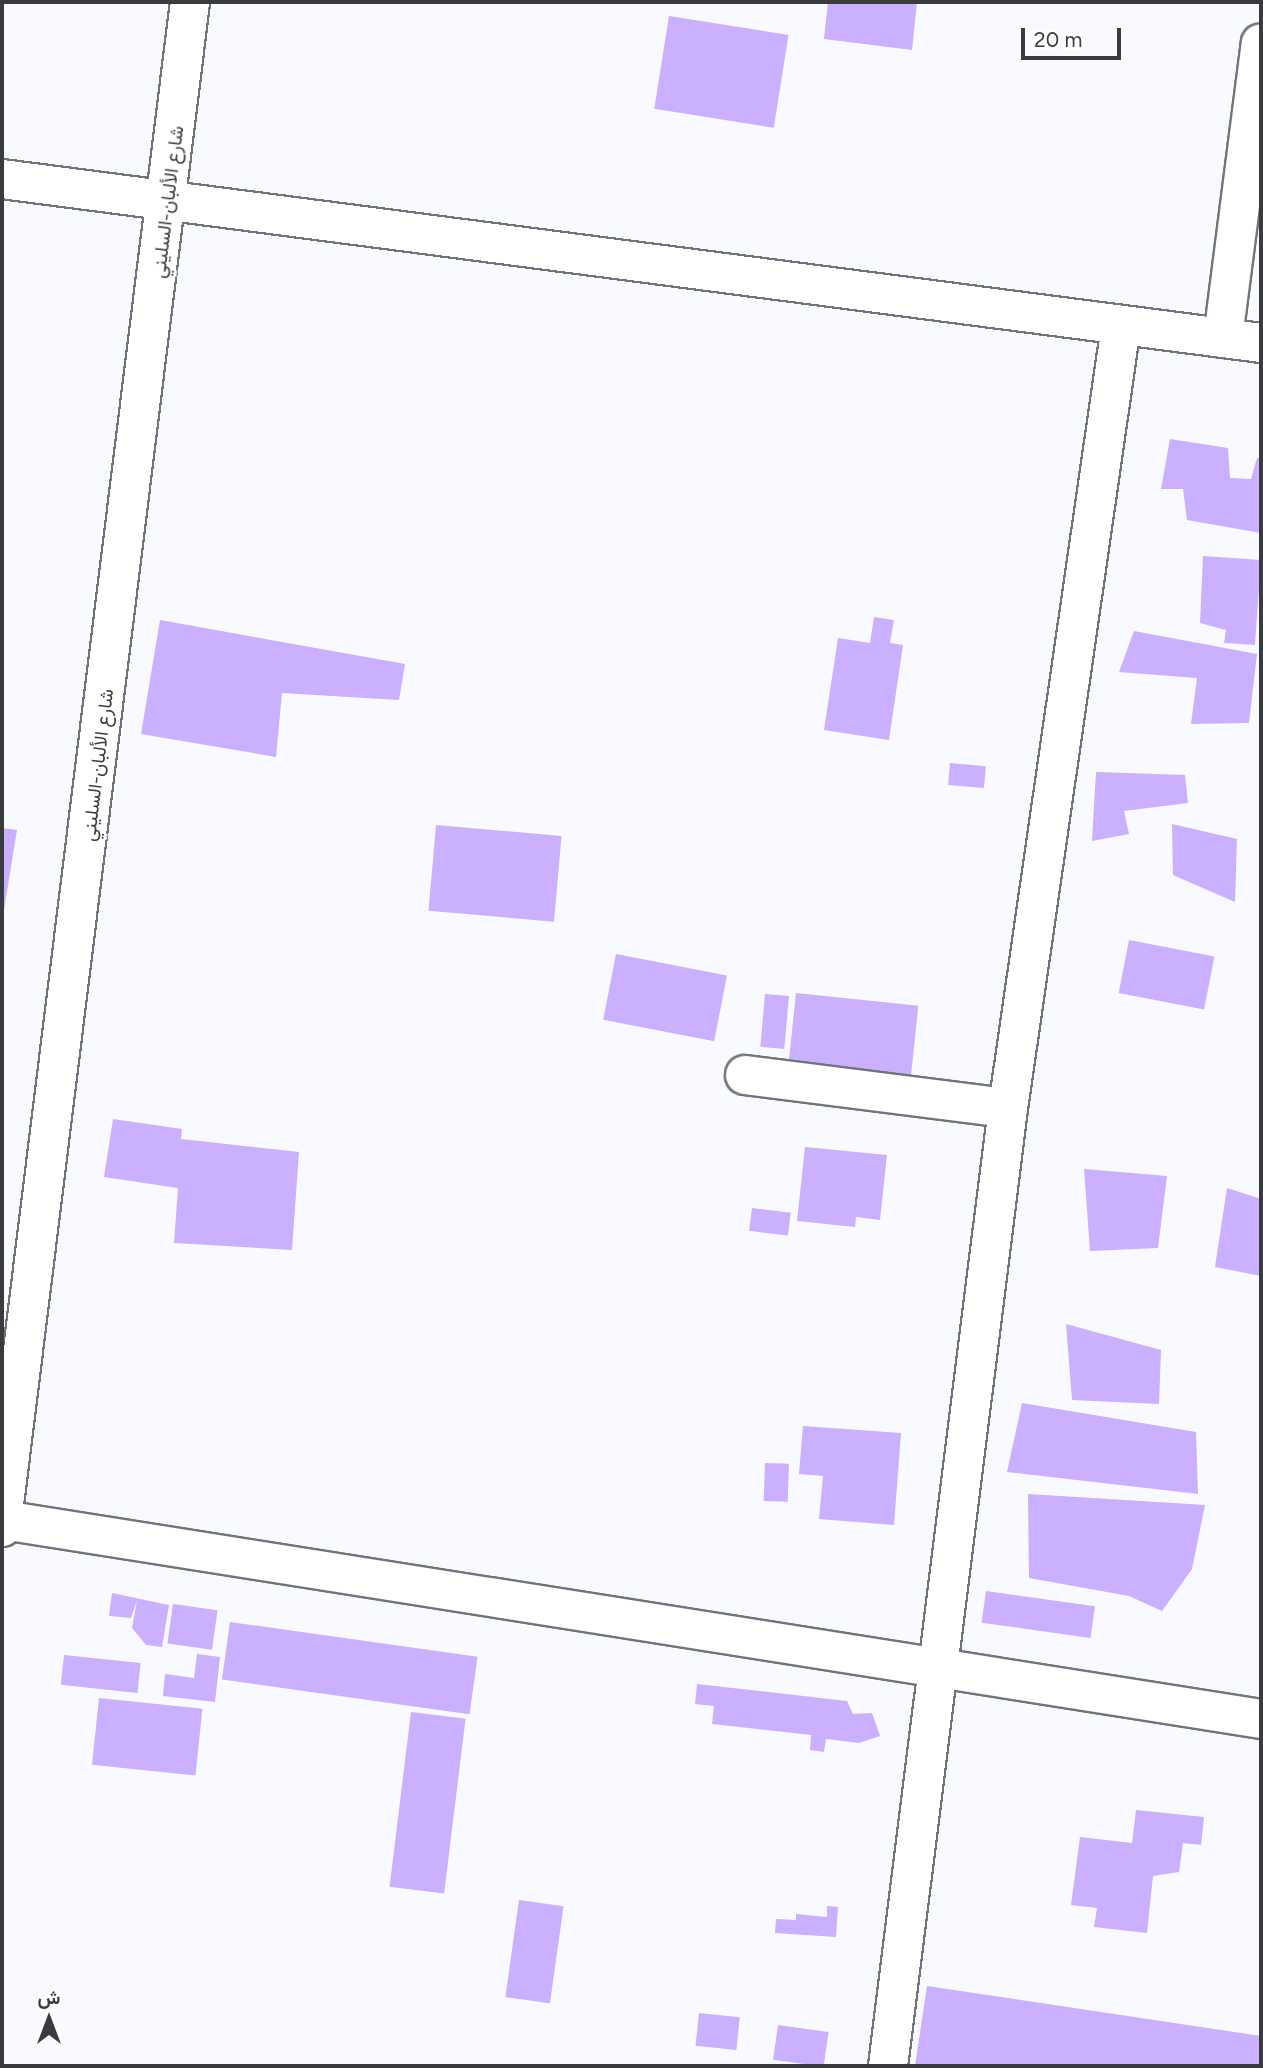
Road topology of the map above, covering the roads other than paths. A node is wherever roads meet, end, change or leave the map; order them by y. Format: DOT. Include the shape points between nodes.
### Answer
graph roads {
  1 [pos="190,2"];
  2 [pos="1261,43"];
  3 [pos="2,179"];
  4 [pos="169,200"];
  5 [pos="1121,326"];
  6 [pos="1223,338"];
  7 [pos="1261,343"];
  8 [pos="745,1075"];
  9 [pos="1008,1108"];
  10 [pos="2,1522"];
  11 [pos="936,1666"];
  12 [pos="1261,1718"];
  13 [pos="888,2066"];
  1 -- 4 [label="street, شارع الألبان-السليني"];
  2 -- 6 [label="street"];
  3 -- 4 [label="street"];
  4 -- 5 [label="street"];
  4 -- 10 [label="street, شارع الألبان-السليني"];
  5 -- 6 [label="street"];
  5 -- 9 [label="street"];
  6 -- 7 [label="street"];
  8 -- 9 [label="street"];
  9 -- 11 [label="street"];
  10 -- 11 [label="street"];
  11 -- 12 [label="street"];
  11 -- 13 [label="street"];
}
